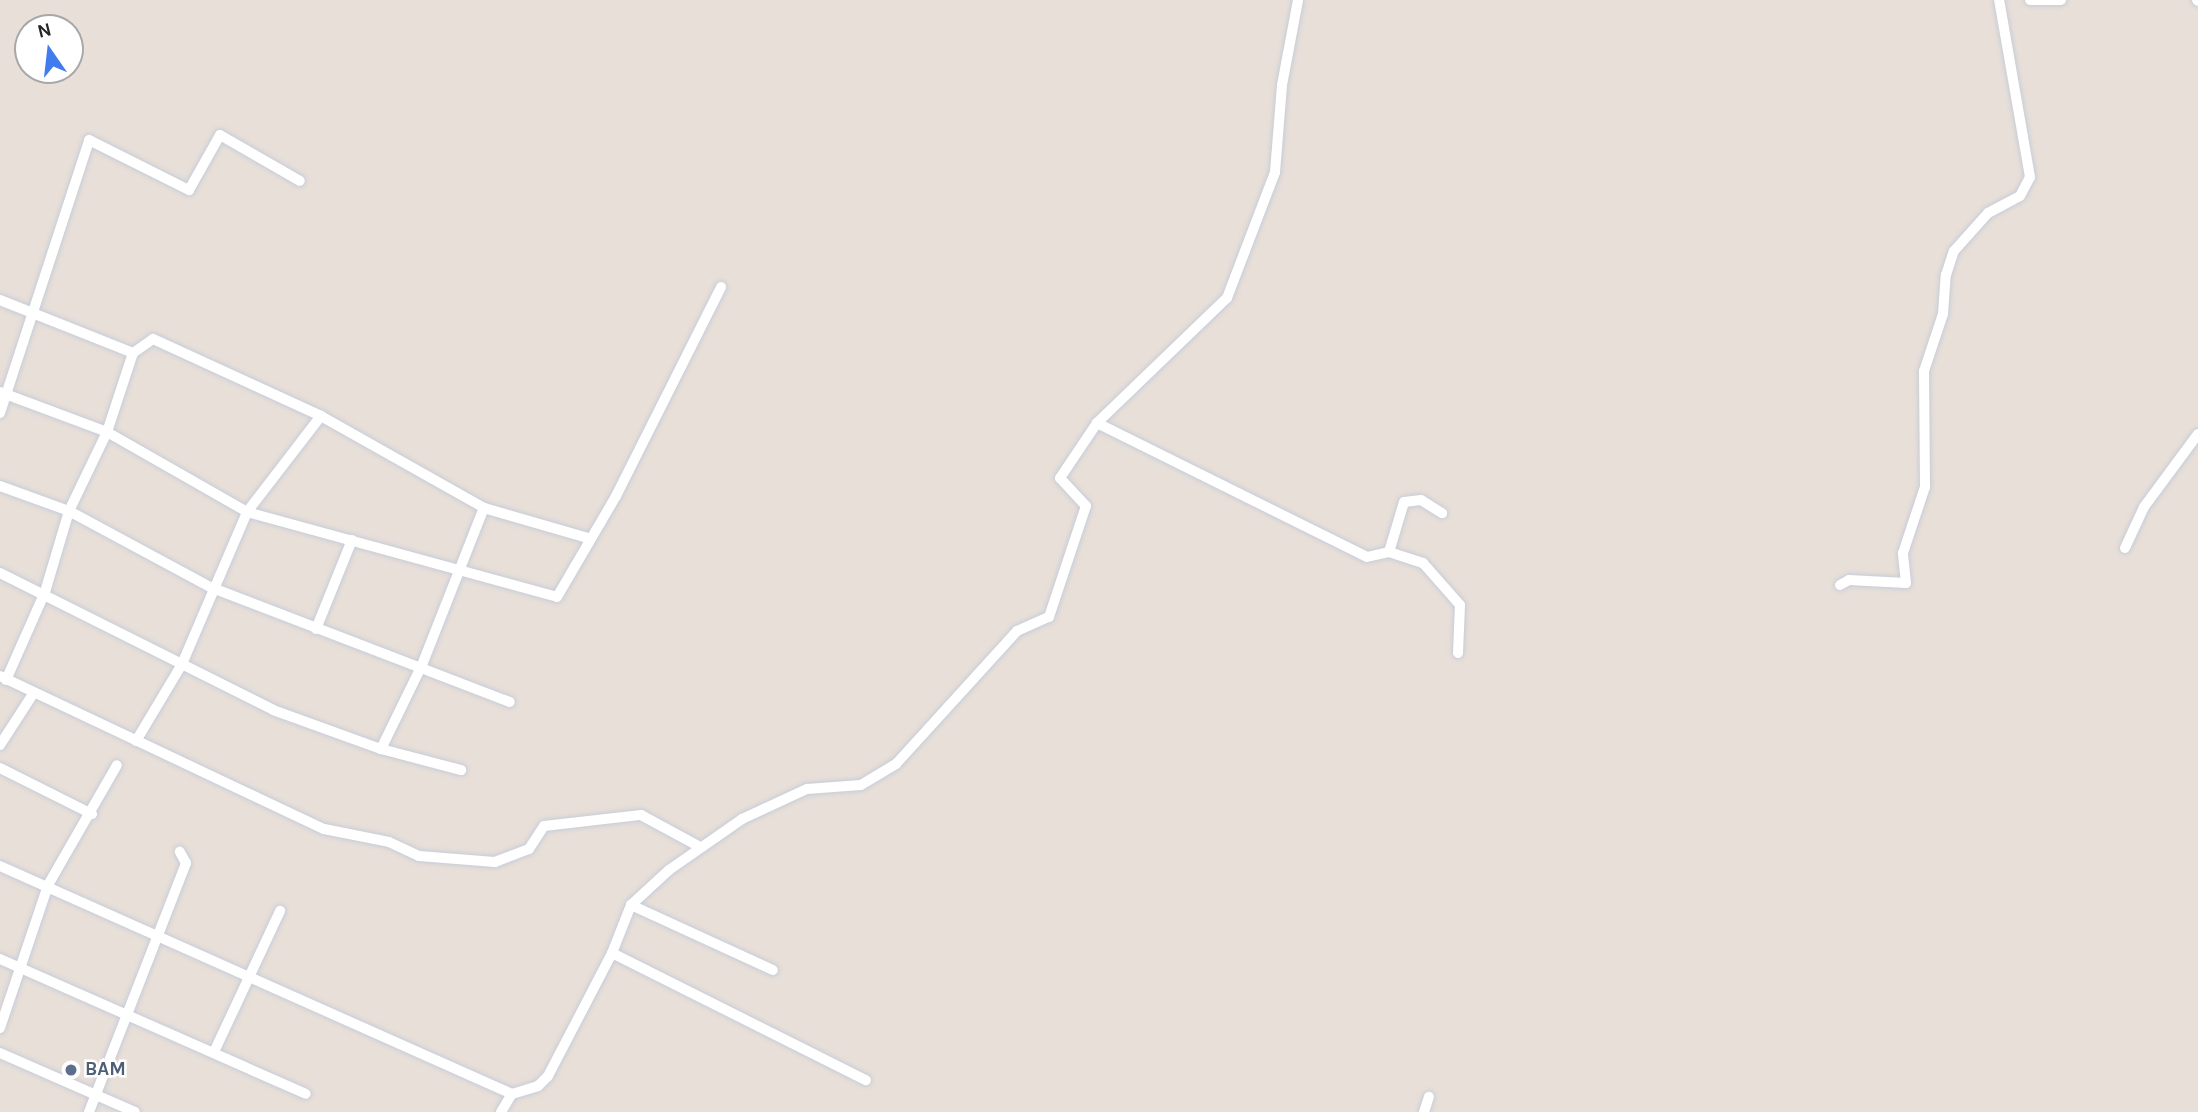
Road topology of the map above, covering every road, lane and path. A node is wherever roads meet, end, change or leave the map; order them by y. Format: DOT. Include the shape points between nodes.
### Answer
graph roads {
  1 [pos="1298,0"];
  2 [pos="1999,0"];
  3 [pos="2031,0"];
  4 [pos="2061,0"];
  5 [pos="300,181"];
  6 [pos="721,286"];
  7 [pos="0,300"];
  8 [pos="35,312"];
  9 [pos="133,353"];
  10 [pos="4,393"];
  11 [pos="0,413"];
  12 [pos="321,416"];
  13 [pos="1097,423"];
  14 [pos="107,432"];
  15 [pos="2198,434"];
  16 [pos="0,486"];
  17 [pos="484,508"];
  18 [pos="69,511"];
  19 [pos="247,512"];
  20 [pos="1442,513"];
  21 [pos="588,538"];
  22 [pos="352,540"];
  23 [pos="2125,548"];
  24 [pos="1389,552"];
  25 [pos="459,567"];
  26 [pos="0,573"];
  27 [pos="1840,585"];
  28 [pos="210,587"];
  29 [pos="45,592"];
  30 [pos="316,629"];
  31 [pos="1458,653"];
  32 [pos="182,664"];
  33 [pos="422,665"];
  34 [pos="3,678"];
  35 [pos="33,694"];
  36 [pos="510,702"];
  37 [pos="136,741"];
  38 [pos="0,746"];
  39 [pos="381,749"];
  40 [pos="117,765"];
  41 [pos="0,768"];
  42 [pos="461,770"];
  43 [pos="92,814"];
  44 [pos="700,847"];
  45 [pos="180,852"];
  46 [pos="0,866"];
  47 [pos="48,885"];
  48 [pos="631,905"];
  49 [pos="280,911"];
  50 [pos="160,934"];
  51 [pos="612,953"];
  52 [pos="0,959"];
  53 [pos="21,969"];
  54 [pos="773,970"];
  55 [pos="251,975"];
  56 [pos="129,1013"];
  57 [pos="0,1028"];
  58 [pos="214,1052"];
  59 [pos="0,1053"];
  60 [pos="866,1080"];
  61 [pos="306,1094"];
  62 [pos="512,1094"];
  63 [pos="95,1095"];
  64 [pos="1429,1097"];
  65 [pos="89,1112"];
  66 [pos="135,1112"];
  67 [pos="502,1112"];
  68 [pos="1424,1112"];
  1 -- 13 [label="street" via="1282,85 1275,172 1227,298"];
  2 -- 27 [label="street" via="2030,177 2020,196 1988,213 1954,251 1946,275 1943,314 1924,371 1925,486 1903,553 1906,583 1849,580"];
  3 -- 4 [label="street"];
  5 -- 8 [label="street" via="220,135 189,190 89,141"];
  6 -- 21 [label="street" via="617,496"];
  7 -- 8 [label="street"];
  8 -- 9 [label="street"];
  8 -- 10 [label="street"];
  9 -- 12 [label="street" via="153,339"];
  9 -- 14 [label="street"];
  10 -- 11 [label="street"];
  10 -- 14 [label="street"];
  12 -- 17 [label="street"];
  12 -- 19 [label="street"];
  13 -- 24 [label="street" via="1199,478 1259,501 1367,557"];
  13 -- 44 [label="street" via="1060,478 1086,506 1044,623 1017,631 896,764 861,785 807,789 742,819"];
  14 -- 18 [label="street"];
  14 -- 19 [label="street"];
  15 -- 23 [label="street" via="2144,507"];
  16 -- 18 [label="street"];
  17 -- 21 [label="street"];
  17 -- 25 [label="street"];
  18 -- 28 [label="street"];
  18 -- 29 [label="street"];
  19 -- 22 [label="street"];
  19 -- 28 [label="street"];
  20 -- 24 [label="street" via="1421,500 1404,502"];
  21 -- 25 [label="street" via="557,597"];
  22 -- 25 [label="street"];
  22 -- 30 [label="street"];
  24 -- 31 [label="street" via="1423,563 1460,605"];
  25 -- 33 [label="street"];
  26 -- 29 [label="street"];
  28 -- 30 [label="street"];
  28 -- 32 [label="street"];
  29 -- 32 [label="street"];
  29 -- 34 [label="street"];
  30 -- 33 [label="street"];
  32 -- 37 [label="street"];
  32 -- 39 [label="street" via="273,710"];
  33 -- 36 [label="street"];
  33 -- 39 [label="street"];
  34 -- 35 [label="street"];
  35 -- 37 [label="street"];
  35 -- 38 [label="street"];
  37 -- 44 [label="street" via="324,828 389,842 419,856 495,862 529,849 544,826 641,815"];
  39 -- 42 [label="street"];
  40 -- 43 [label="street"];
  41 -- 43 [label="street"];
  43 -- 47 [label="street"];
  44 -- 48 [label="street"];
  45 -- 50 [label="street" via="186,863"];
  46 -- 47 [label="street"];
  47 -- 50 [label="street"];
  47 -- 53 [label="street"];
  48 -- 51 [label="street"];
  48 -- 54 [label="street"];
  49 -- 55 [label="street"];
  50 -- 55 [label="street"];
  50 -- 56 [label="street"];
  51 -- 60 [label="street"];
  51 -- 62 [label="street" via="548,1076 538,1086"];
  52 -- 53 [label="street"];
  53 -- 56 [label="street"];
  53 -- 57 [label="street"];
  55 -- 58 [label="street"];
  55 -- 62 [label="street"];
  56 -- 58 [label="street"];
  56 -- 63 [label="street"];
  58 -- 61 [label="street"];
  59 -- 63 [label="street"];
  62 -- 67 [label="street"];
  63 -- 65 [label="street"];
  63 -- 66 [label="street"];
  64 -- 68 [label="street"];
}
